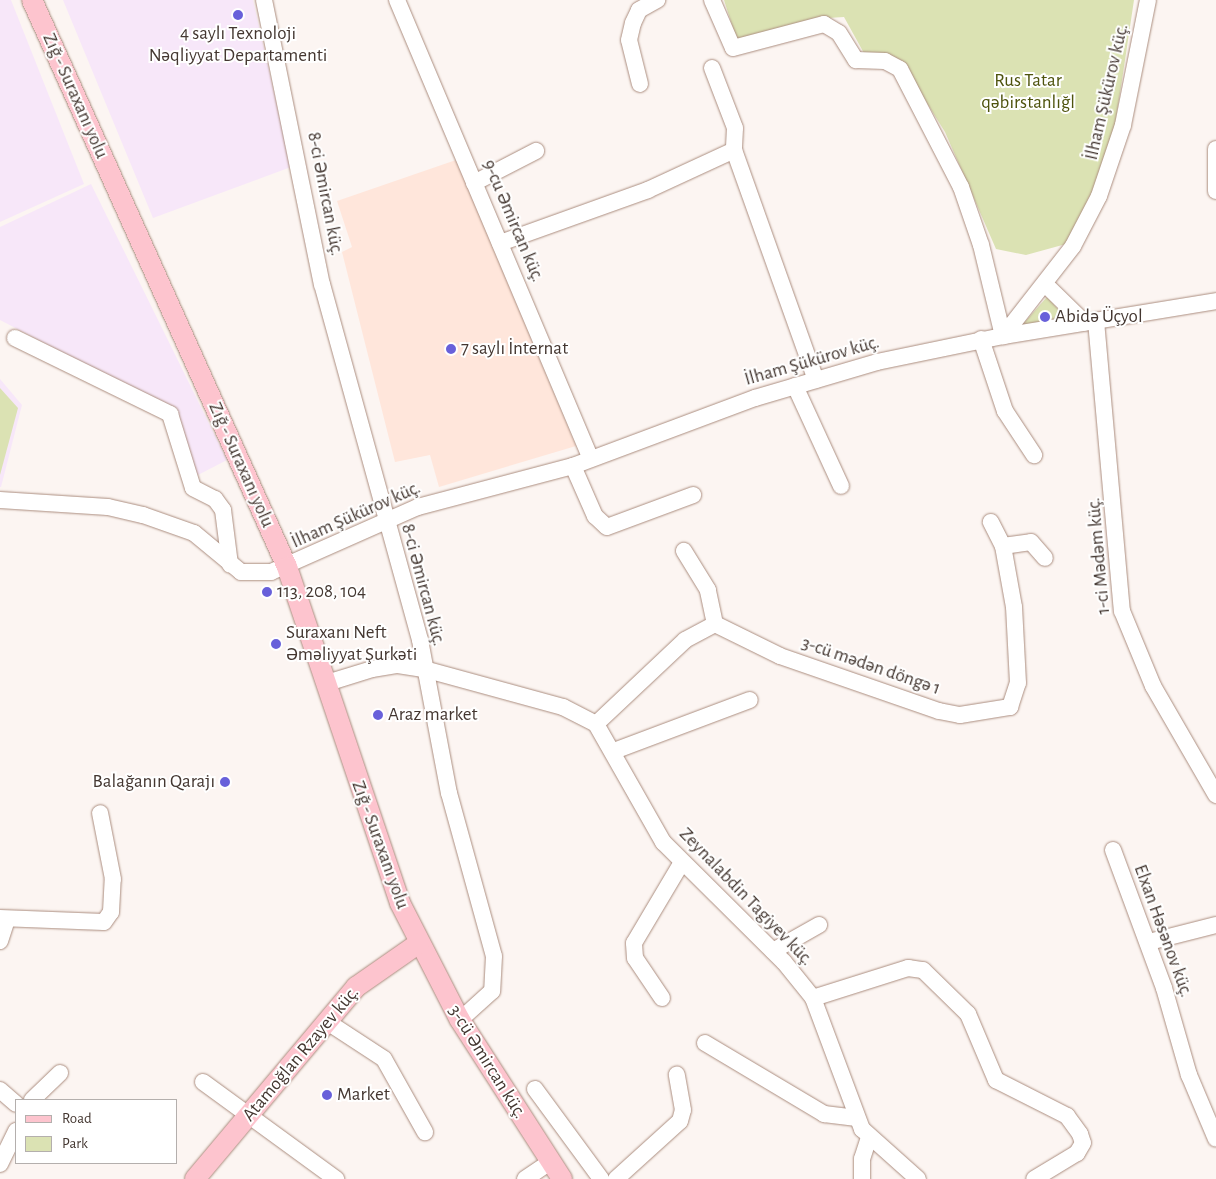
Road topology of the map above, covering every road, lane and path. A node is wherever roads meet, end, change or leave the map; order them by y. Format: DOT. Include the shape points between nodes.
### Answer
graph roads {
  1 [pos="32,0"];
  2 [pos="264,0"];
  3 [pos="397,0"];
  4 [pos="657,0"];
  5 [pos="712,0"];
  6 [pos="1148,0"];
  7 [pos="636,5"];
  8 [pos="712,68"];
  9 [pos="640,84"];
  10 [pos="1216,149"];
  11 [pos="734,150"];
  12 [pos="536,151"];
  13 [pos="1214,173"];
  14 [pos="474,183"];
  15 [pos="1216,191"];
  16 [pos="500,243"];
  17 [pos="1046,285"];
  18 [pos="1216,301"];
  19 [pos="1090,322"];
  20 [pos="1003,336"];
  21 [pos="16,338"];
  22 [pos="981,339"];
  23 [pos="816,380"];
  24 [pos="795,386"];
  25 [pos="1034,455"];
  26 [pos="591,459"];
  27 [pos="572,466"];
  28 [pos="841,486"];
  29 [pos="693,495"];
  30 [pos="0,500"];
  31 [pos="385,519"];
  32 [pos="992,522"];
  33 [pos="1003,546"];
  34 [pos="684,552"];
  35 [pos="1045,558"];
  36 [pos="230,565"];
  37 [pos="287,567"];
  38 [pos="716,624"];
  39 [pos="424,669"];
  40 [pos="327,683"];
  41 [pos="750,700"];
  42 [pos="596,724"];
  43 [pos="614,751"];
  44 [pos="1216,795"];
  45 [pos="100,813"];
  46 [pos="1113,850"];
  47 [pos="681,864"];
  48 [pos="4,919"];
  49 [pos="819,925"];
  50 [pos="1216,925"];
  51 [pos="0,942"];
  52 [pos="418,942"];
  53 [pos="1149,942"];
  54 [pos="773,950"];
  55 [pos="662,998"];
  56 [pos="813,998"];
  57 [pos="460,1020"];
  58 [pos="326,1021"];
  59 [pos="705,1043"];
  60 [pos="60,1074"];
  61 [pos="677,1075"];
  62 [pos="203,1082"];
  63 [pos="535,1089"];
  64 [pos="0,1090"];
  65 [pos="33,1099"];
  66 [pos="15,1103"];
  67 [pos="246,1118"];
  68 [pos="856,1118"];
  69 [pos="425,1132"];
  70 [pos="15,1133"];
  71 [pos="869,1138"];
  72 [pos="1216,1139"];
  73 [pos="550,1162"];
  74 [pos="0,1164"];
  75 [pos="195,1179"];
  76 [pos="336,1179"];
  77 [pos="525,1179"];
  78 [pos="562,1179"];
  79 [pos="602,1179"];
  80 [pos="616,1179"];
  81 [pos="862,1179"];
  82 [pos="918,1179"];
  83 [pos="1034,1179"];
  1 -- 37 [label="main road, Zığ - Suraxanı yolu"];
  2 -- 31 [label="street, 8-ci Əmircan küç." via="322,284"];
  3 -- 14 [label="street, 9-cu Əmircan küç."];
  4 -- 7 [label="street"];
  5 -- 20 [label="street" via="733,48 824,24 839,33 856,60 886,61 900,69 961,186 981,245"];
  6 -- 17 [label="street, İlham Şükürov küç." via="1110,171 1081,233"];
  7 -- 9 [label="street" via="630,40"];
  8 -- 11 [label="street" via="735,128"];
  10 -- 13 [label="street"];
  11 -- 16 [label="street" via="648,190"];
  11 -- 23 [label="street"];
  12 -- 14 [label="street"];
  13 -- 15 [label="street"];
  14 -- 16 [label="street, 9-cu Əmircan küç."];
  16 -- 26 [label="street, 9-cu Əmircan küç."];
  17 -- 19 [label="street"];
  17 -- 20 [label="street, İlham Şükürov küç."];
  18 -- 19 [label="street"];
  19 -- 20 [label="street"];
  19 -- 44 [label="street, 1-ci Mədəm küç." via="1125,621 1153,686"];
  20 -- 22 [label="street, İlham Şükürov küç."];
  21 -- 36 [label="street" via="170,414 194,488 215,499 223,510"];
  22 -- 23 [label="street, İlham Şükürov küç."];
  22 -- 25 [label="street" via="1005,411"];
  23 -- 24 [label="street, İlham Şükürov küç."];
  24 -- 26 [label="street, İlham Şükürov küç."];
  24 -- 28 [label="street"];
  26 -- 27 [label="street, İlham Şükürov küç."];
  27 -- 29 [label="street" via="595,516 607,527"];
  27 -- 31 [label="street, İlham Şükürov küç." via="450,497"];
  30 -- 36 [label="street" via="108,507 143,515 194,533"];
  31 -- 37 [label="street, İlham Şükürov küç."];
  31 -- 39 [label="street, 8-ci Əmircan küç." via="420,640"];
  32 -- 33 [label="street"];
  33 -- 35 [label="street" via="1031,542"];
  33 -- 38 [label="street, 3-cü mədən döngə 1" via="1014,607 1016,698 1010,707 994,712 939,710 780,656"];
  34 -- 38 [label="street" via="708,590"];
  36 -- 37 [label="street, İlham Şükürov küç." via="256,574"];
  37 -- 40 [label="main road, Zığ - Suraxanı yolu"];
  38 -- 42 [label="street" via="686,640"];
  39 -- 40 [label="street, Zeynalabdin Tagiyev küç." via="398,665 372,669"];
  39 -- 42 [label="street, Zeynalabdin Tagiyev küç." via="563,707"];
  39 -- 57 [label="street, 8-ci Əmircan küç." via="449,793 494,956 492,991"];
  40 -- 52 [label="main road, Zığ - Suraxanı yolu" via="380,853"];
  41 -- 43 [label="street"];
  42 -- 43 [label="street, Zeynalabdin Tagiyev küç."];
  43 -- 47 [label="street, Zeynalabdin Tagiyev küç." via="655,829"];
  45 -- 48 [label="street" via="113,879 111,912 104,922"];
  46 -- 53 [label="street, Elxan Həsənov küç." via="1127,897"];
  47 -- 54 [label="street, Zeynalabdin Tagiyev küç."];
  47 -- 55 [label="street" via="634,942 635,958"];
  48 -- 51 [label="street"];
  49 -- 54 [label="street"];
  50 -- 53 [label="street"];
  52 -- 57 [label="main road, 3-cü Əmircan küç."];
  52 -- 58 [label="main road, Atamoğlan Rzayev küç." via="375,969"];
  53 -- 72 [label="street, Elxan Həsənov küç." via="1189,1076"];
  54 -- 56 [label="street, Zeynalabdin Tagiyev küç."];
  56 -- 68 [label="street, Zeynalabdin Tagiyev küç."];
  56 -- 83 [label="street" via="908,968 923,970 968,1014 996,1080 1067,1116 1080,1134 1083,1143 1077,1153"];
  57 -- 73 [label="main road, 3-cü Əmircan küç."];
  58 -- 67 [label="main road, Atamoğlan Rzayev küç."];
  58 -- 69 [label="street" via="384,1059"];
  59 -- 68 [label="street" via="824,1114"];
  60 -- 65 [label="street"];
  61 -- 80 [label="street" via="684,1110 680,1121"];
  62 -- 67 [label="street"];
  63 -- 79 [label="street"];
  64 -- 66 [label="street"];
  67 -- 75 [label="main road, Atamoğlan Rzayev küç."];
  67 -- 76 [label="street"];
  68 -- 71 [label="street, Zeynalabdin Tagiyev küç."];
  70 -- 74 [label="street"];
  71 -- 81 [label="street" via="862,1159"];
  71 -- 82 [label="street, Zeynalabdin Tagiyev küç."];
  73 -- 77 [label="street"];
  73 -- 78 [label="main road, 3-cü Əmircan küç."];
}
